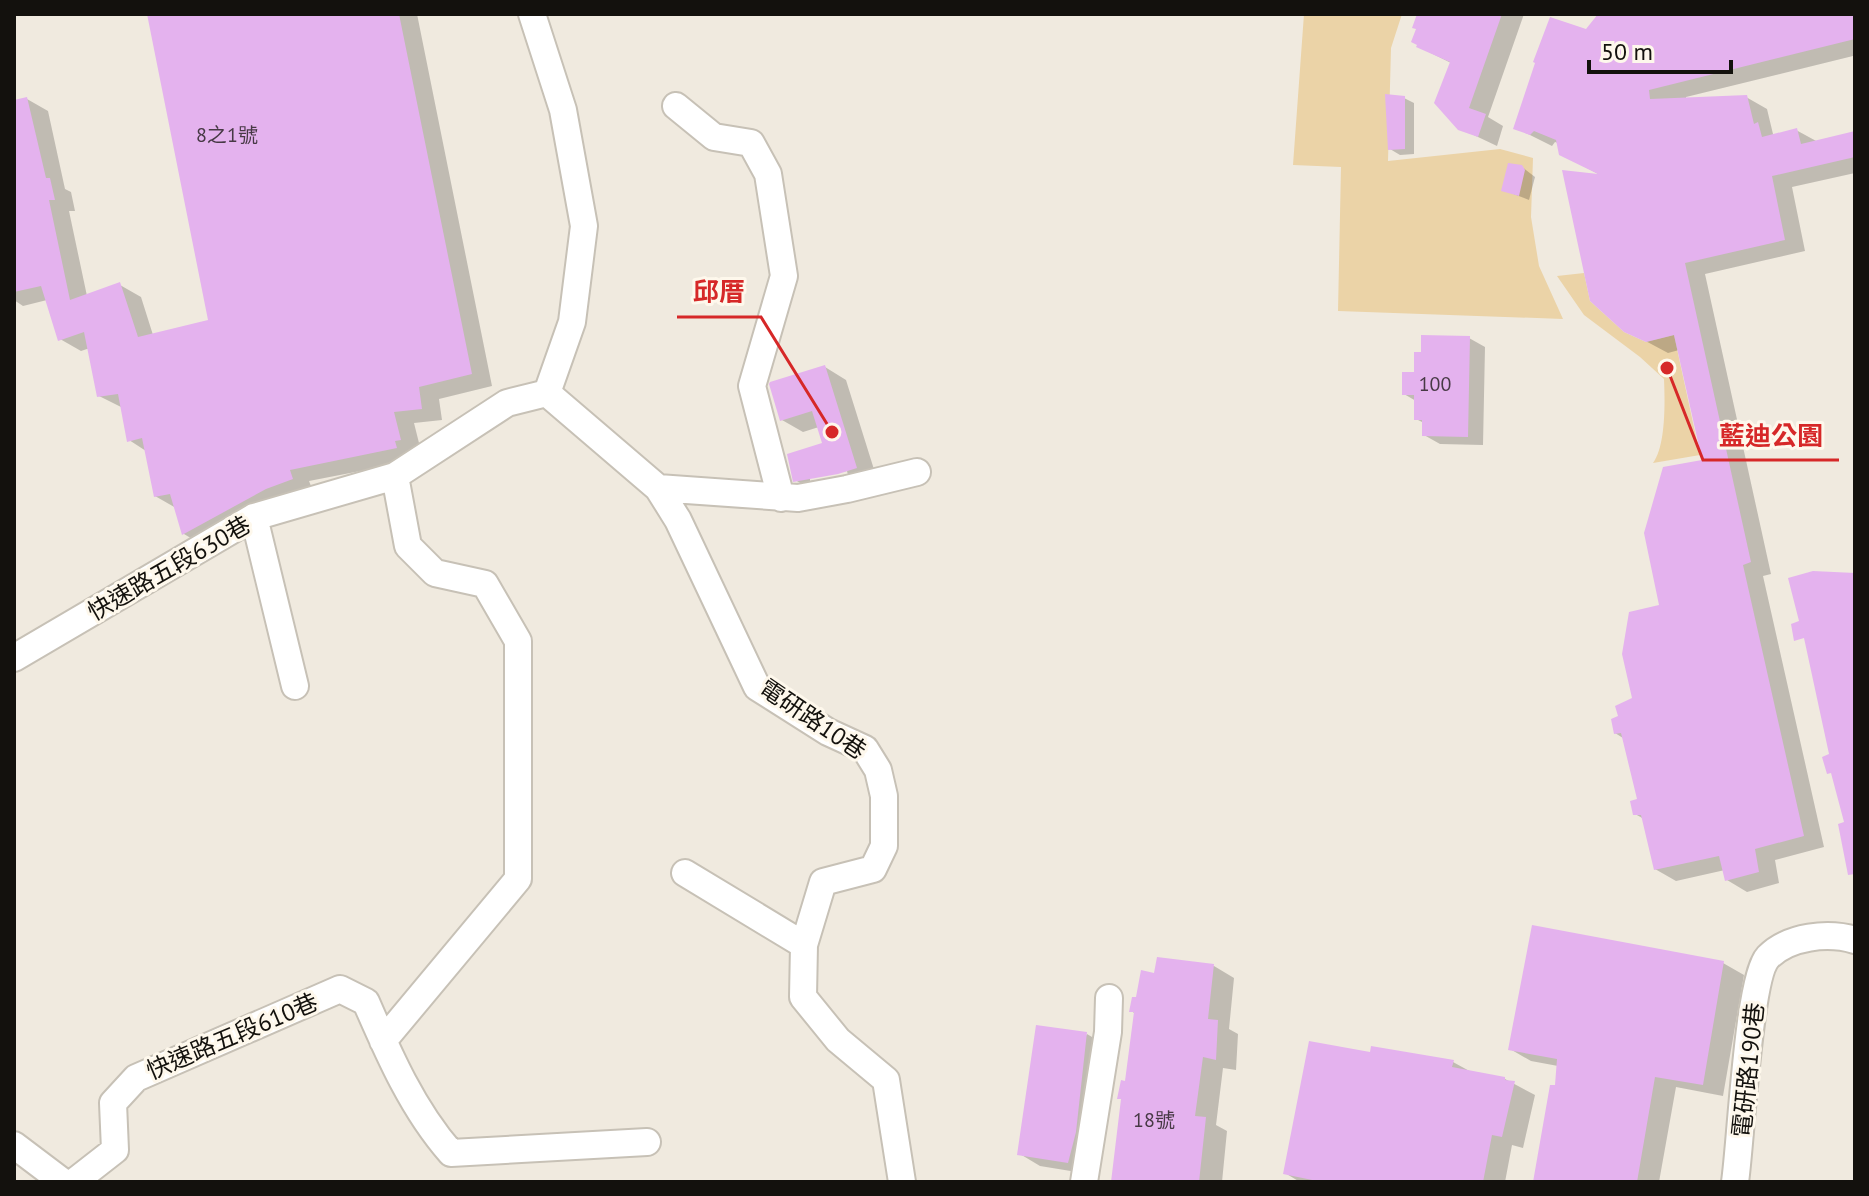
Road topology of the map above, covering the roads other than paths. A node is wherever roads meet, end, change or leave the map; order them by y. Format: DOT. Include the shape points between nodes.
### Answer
graph roads {
  1 [pos="532,14"];
  2 [pos="676,106"];
  3 [pos="547,393"];
  4 [pos="917,472"];
  5 [pos="395,476"];
  6 [pos="658,488"];
  7 [pos="781,498"];
  8 [pos="254,517"];
  9 [pos="14,658"];
  10 [pos="295,686"];
  11 [pos="685,873"];
  12 [pos="1855,940"];
  13 [pos="804,945"];
  14 [pos="1109,998"];
  15 [pos="383,1041"];
  16 [pos="647,1142"];
  17 [pos="14,1145"];
  18 [pos="63,1182"];
  19 [pos="74,1182"];
  20 [pos="902,1182"];
  21 [pos="1084,1182"];
  22 [pos="1735,1182"];
  1 -- 3 [label="street" via="563,110 584,226 572,322"];
  2 -- 7 [label="street" via="714,137 751,143 768,174 784,276 752,386"];
  3 -- 5 [label="street, 快速路五段630巷" via="507,403"];
  3 -- 6 [label="street, 電研路10巷"];
  4 -- 7 [label="street"];
  5 -- 8 [label="street, 快速路五段630巷"];
  5 -- 15 [label="street" via="408,546 435,573 485,584 518,641 518,879"];
  6 -- 7 [label="street"];
  6 -- 13 [label="street, 電研路10巷" via="757,687 865,749 878,770 884,846 873,869 823,882"];
  8 -- 9 [label="street, 快速路五段630巷"];
  8 -- 10 [label="street"];
  11 -- 13 [label="street"];
  12 -- 22 [label="street, 電研路190巷" via="1793,940 1766,959 1753,1001"];
  13 -- 20 [label="street, 電研路10巷" via="803,997 838,1040 886,1080"];
  14 -- 21 [label="street"];
  15 -- 16 [label="street" via="427,1126 451,1153"];
  15 -- 19 [label="street, 快速路五段610巷" via="366,1002 340,989 136,1078 113,1103 115,1150"];
  17 -- 18 [label="street"];
}
